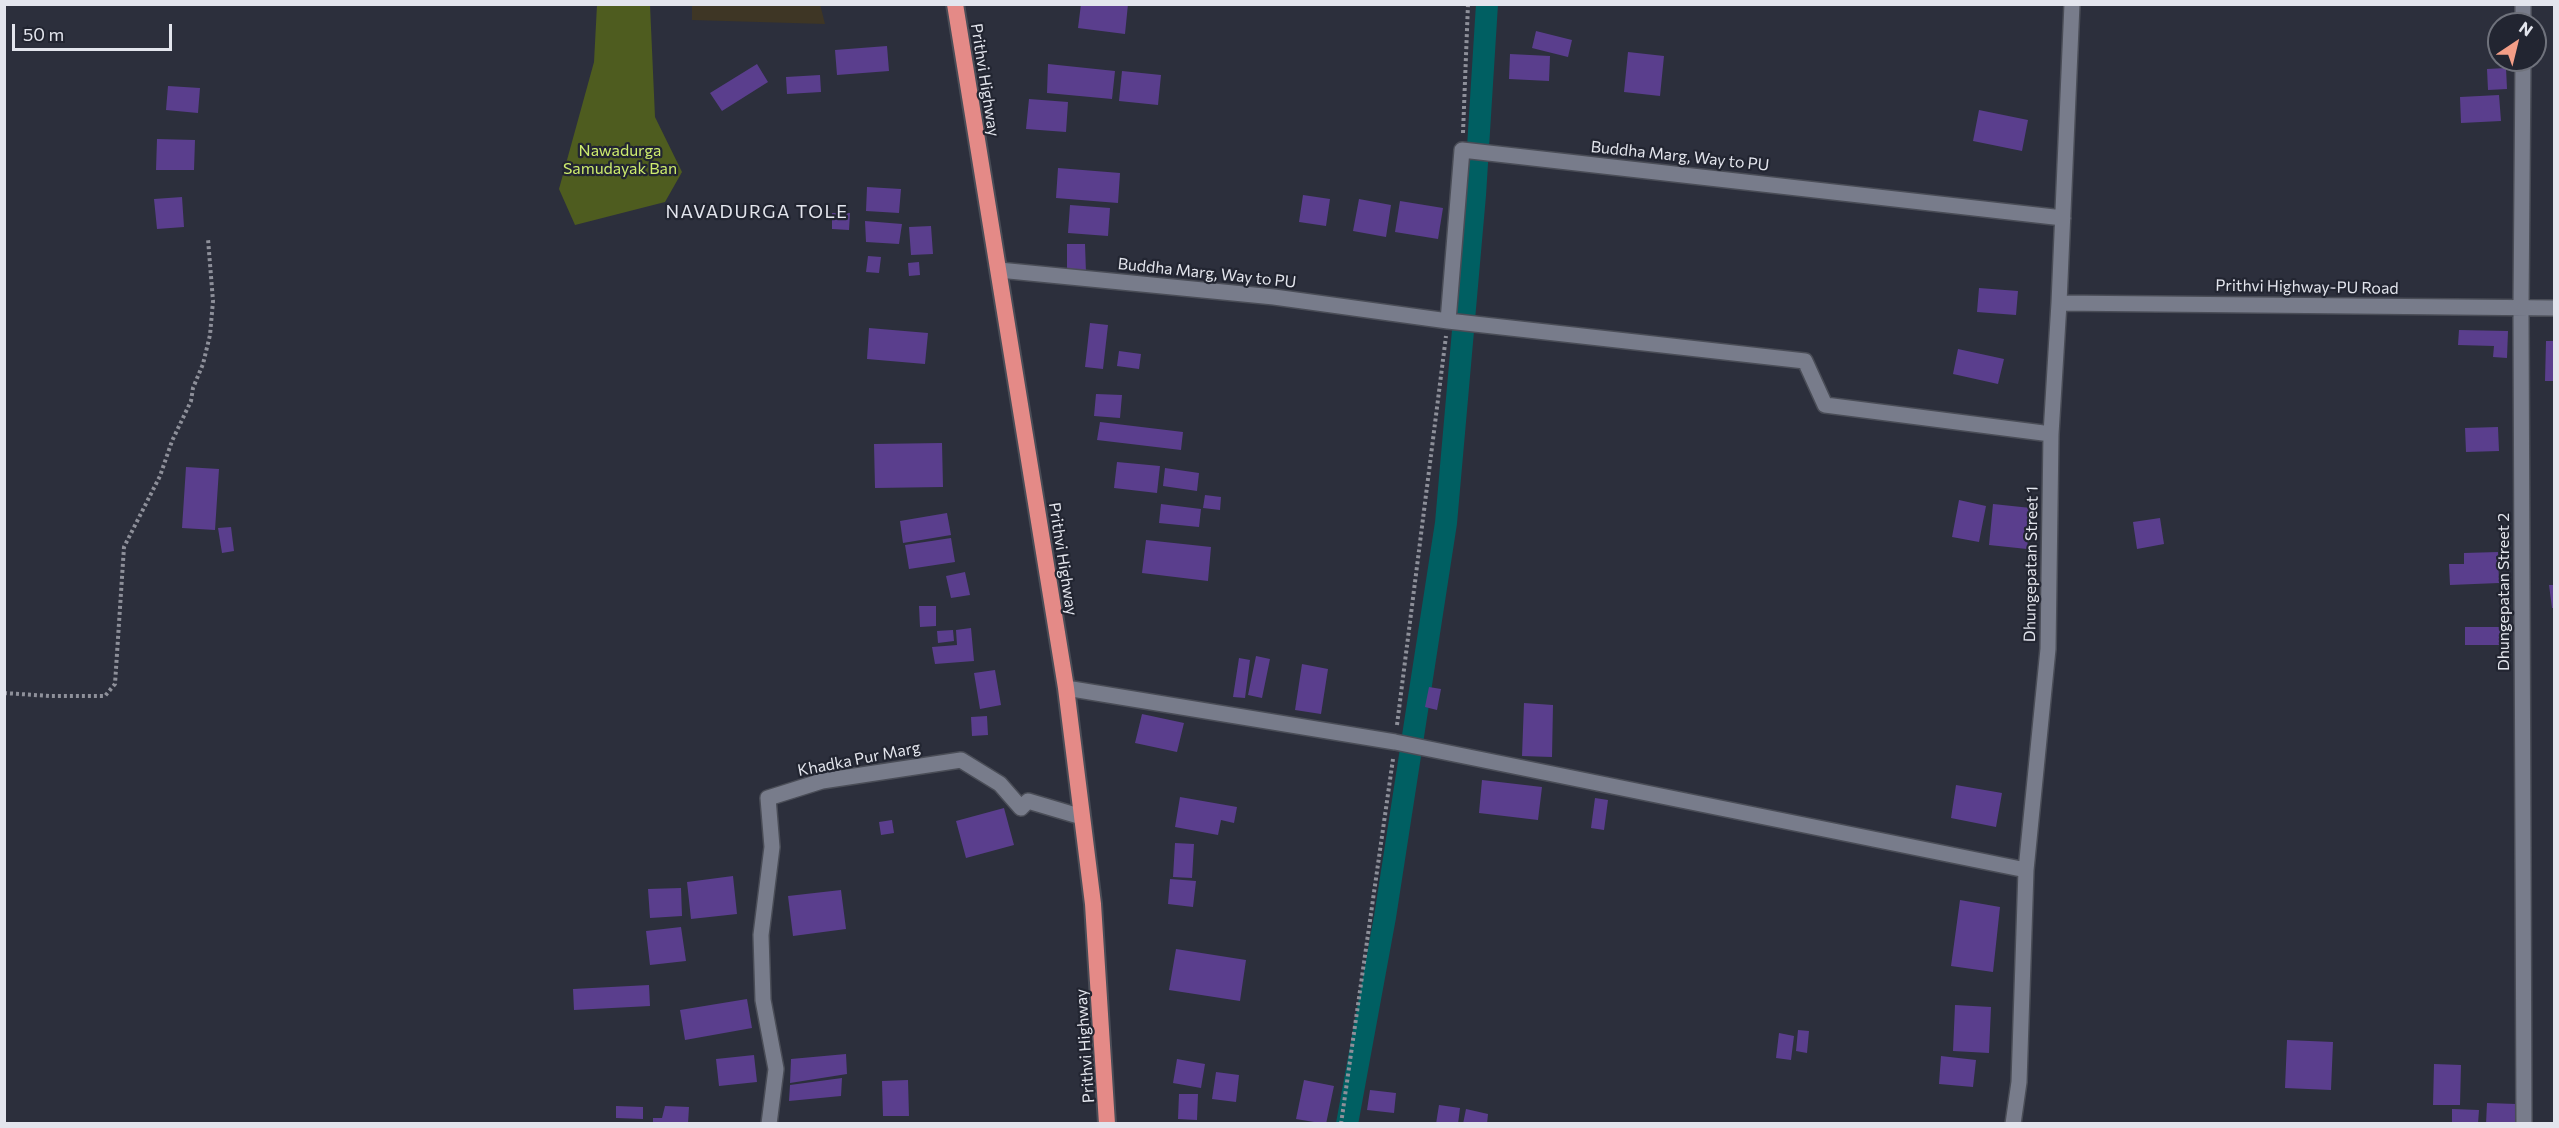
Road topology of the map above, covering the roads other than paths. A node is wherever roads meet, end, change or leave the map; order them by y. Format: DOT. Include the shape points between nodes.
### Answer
graph roads {
  1 [pos="955,4"];
  2 [pos="2072,4"];
  3 [pos="2523,72"];
  4 [pos="2063,218"];
  5 [pos="999,270"];
  6 [pos="2059,303"];
  7 [pos="2521,308"];
  8 [pos="2554,308"];
  9 [pos="1448,321"];
  10 [pos="2051,434"];
  11 [pos="1066,688"];
  12 [pos="1082,817"];
  13 [pos="2026,870"];
  14 [pos="769,1124"];
  15 [pos="1107,1124"];
  16 [pos="2013,1124"];
  17 [pos="2524,1124"];
  1 -- 5 [label="highway, Prithvi Highway"];
  2 -- 4 [label="street, Dhungepatan Street 1"];
  3 -- 7 [label="street, Dhungepatan Street 2"];
  4 -- 6 [label="street, Dhungepatan Street 1"];
  4 -- 9 [label="street, Buddha Marg, Way to PU" via="1462,150"];
  5 -- 9 [label="street, Buddha Marg, Way to PU" via="1274,297"];
  5 -- 11 [label="highway, Prithvi Highway"];
  6 -- 7 [label="street, Prithvi Highway-PU Road"];
  6 -- 10 [label="street, Dhungepatan Street 1"];
  7 -- 8 [label="street, Prithvi Highway-PU Road"];
  7 -- 17 [label="street, Dhungepatan Street 2"];
  9 -- 10 [label="street, Buddha Marg, Way to PU" via="1805,361 1826,405"];
  10 -- 13 [label="street, Dhungepatan Street 1" via="2048,649"];
  11 -- 12 [label="highway, Prithvi Highway"];
  11 -- 13 [label="street" via="1395,742"];
  12 -- 14 [label="street, Khadka Pur Marg" via="1028,801 1020,808 1000,784 961,760 822,781 768,798 772,847 761,935 763,1000 776,1069"];
  12 -- 15 [label="highway, Prithvi Highway" via="1093,904"];
  13 -- 16 [label="street, Dhungepatan Street 1" via="2019,1082"];
}
